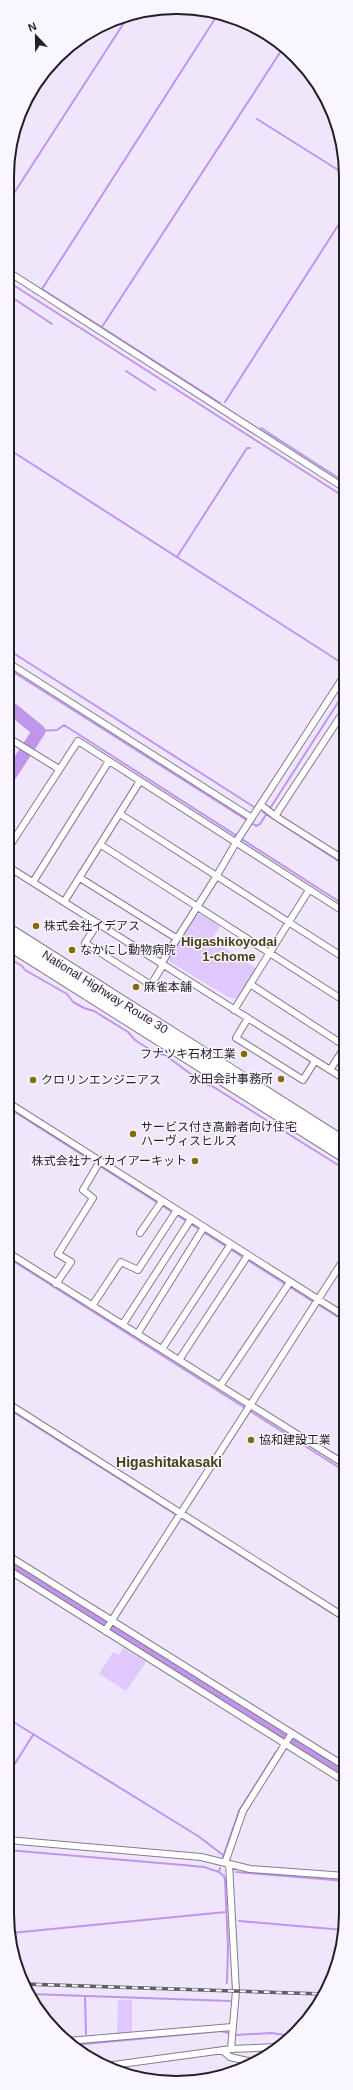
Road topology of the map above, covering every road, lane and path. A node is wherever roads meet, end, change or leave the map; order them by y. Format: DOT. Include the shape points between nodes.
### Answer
graph roads {
  1 [pos="14,276"];
  2 [pos="339,484"];
  3 [pos="14,667"];
  4 [pos="339,685"];
  5 [pos="339,717"];
  6 [pos="14,741"];
  7 [pos="110,761"];
  8 [pos="59,769"];
  9 [pos="140,781"];
  10 [pos="269,810"];
  11 [pos="120,814"];
  12 [pos="250,821"];
  13 [pos="14,839"];
  14 [pos="238,839"];
  15 [pos="101,845"];
  16 [pos="339,856"];
  17 [pos="14,870"];
  18 [pos="216,877"];
  19 [pos="80,878"];
  20 [pos="33,882"];
  21 [pos="310,890"];
  22 [pos="64,902"];
  23 [pos="196,908"];
  24 [pos="339,909"];
  25 [pos="98,923"];
  26 [pos="288,923"];
  27 [pos="14,934"];
  28 [pos="176,938"];
  29 [pos="14,947"];
  30 [pos="269,954"];
  31 [pos="339,955"];
  32 [pos="162,964"];
  33 [pos="250,984"];
  34 [pos="339,998"];
  35 [pos="234,1010"];
  36 [pos="248,1018"];
  37 [pos="339,1042"];
  38 [pos="339,1056"];
  39 [pos="315,1061"];
  40 [pos="330,1070"];
  41 [pos="339,1076"];
  42 [pos="14,1107"];
  43 [pos="339,1140"];
  44 [pos="339,1153"];
  45 [pos="98,1164"];
  46 [pos="160,1203"];
  47 [pos="175,1212"];
  48 [pos="190,1221"];
  49 [pos="202,1229"];
  50 [pos="140,1233"];
  51 [pos="229,1247"];
  52 [pos="14,1257"];
  53 [pos="246,1257"];
  54 [pos="339,1267"];
  55 [pos="56,1284"];
  56 [pos="288,1284"];
  57 [pos="318,1300"];
  58 [pos="92,1306"];
  59 [pos="339,1313"];
  60 [pos="123,1324"];
  61 [pos="138,1334"];
  62 [pos="162,1349"];
  63 [pos="179,1360"];
  64 [pos="220,1386"];
  65 [pos="14,1408"];
  66 [pos="248,1408"];
  67 [pos="339,1461"];
  68 [pos="179,1516"];
  69 [pos="14,1560"];
  70 [pos="14,1573"];
  71 [pos="339,1614"];
  72 [pos="108,1626"];
  73 [pos="291,1734"];
  74 [pos="285,1743"];
  75 [pos="339,1762"];
  76 [pos="339,1778"];
  77 [pos="14,1841"];
  78 [pos="227,1863"];
  79 [pos="339,1875"];
  80 [pos="232,2031"];
  81 [pos="76,2041"];
  82 [pos="269,2047"];
  83 [pos="232,2049"];
  84 [pos="222,2050"];
  85 [pos="245,2061"];
  86 [pos="116,2065"];
  1 -- 2 [label="street"];
  3 -- 12 [label="street"];
  4 -- 10 [label="street"];
  5 -- 10 [label="street"];
  6 -- 8 [label="street"];
  7 -- 8 [label="street" via="78,741"];
  7 -- 9 [label="street"];
  7 -- 20 [label="street"];
  8 -- 13 [label="street"];
  9 -- 11 [label="street"];
  9 -- 14 [label="street"];
  10 -- 12 [label="street"];
  10 -- 16 [label="street"];
  11 -- 15 [label="street"];
  11 -- 18 [label="street"];
  12 -- 14 [label="street"];
  14 -- 18 [label="street"];
  14 -- 21 [label="street"];
  15 -- 19 [label="street"];
  15 -- 23 [label="street"];
  17 -- 20 [label="street"];
  18 -- 23 [label="street"];
  18 -- 26 [label="street"];
  19 -- 22 [label="street"];
  19 -- 28 [label="street"];
  20 -- 22 [label="street"];
  21 -- 24 [label="street"];
  21 -- 26 [label="street"];
  22 -- 25 [label="street"];
  23 -- 28 [label="street"];
  23 -- 30 [label="street"];
  25 -- 32 [label="street"];
  25 -- 32 [label="street" via="85,943 151,985"];
  26 -- 30 [label="street"];
  26 -- 31 [label="street"];
  27 -- 43 [label="highway, National Highway Route 30"];
  28 -- 32 [label="street"];
  29 -- 44 [label="highway, National Highway Route 30"];
  30 -- 33 [label="street"];
  30 -- 34 [label="street"];
  32 -- 35 [label="street"];
  33 -- 35 [label="street"];
  33 -- 37 [label="street"];
  35 -- 36 [label="street"];
  36 -- 39 [label="street"];
  36 -- 39 [label="street" via="236,1038 303,1080"];
  38 -- 40 [label="street"];
  39 -- 40 [label="street"];
  40 -- 41 [label="street"];
  42 -- 45 [label="street"];
  45 -- 46 [label="street"];
  45 -- 55 [label="street" via="82,1190 93,1198 58,1254 70,1262"];
  46 -- 47 [label="street"];
  46 -- 50 [label="street"];
  47 -- 48 [label="street"];
  47 -- 58 [label="street" via="138,1270 121,1262"];
  48 -- 49 [label="street"];
  48 -- 60 [label="street"];
  49 -- 51 [label="street"];
  49 -- 61 [label="street"];
  51 -- 53 [label="street"];
  51 -- 62 [label="street"];
  52 -- 55 [label="street"];
  53 -- 56 [label="street"];
  53 -- 63 [label="street"];
  54 -- 57 [label="street"];
  55 -- 58 [label="street"];
  56 -- 57 [label="street"];
  56 -- 64 [label="street"];
  57 -- 59 [label="street"];
  57 -- 66 [label="street"];
  58 -- 60 [label="street"];
  60 -- 61 [label="street"];
  61 -- 62 [label="street"];
  62 -- 63 [label="street"];
  63 -- 64 [label="street"];
  64 -- 66 [label="street"];
  65 -- 68 [label="street"];
  66 -- 67 [label="street"];
  66 -- 68 [label="street"];
  68 -- 71 [label="street"];
  68 -- 72 [label="street"];
  69 -- 72 [label="street"];
  70 -- 72 [label="street"];
  72 -- 73 [label="street"];
  72 -- 74 [label="street"];
  73 -- 74 [label="street"];
  73 -- 75 [label="street"];
  74 -- 76 [label="street"];
  74 -- 78 [label="street" via="243,1811"];
  77 -- 78 [label="street" via="200,1857"];
  78 -- 79 [label="street" via="250,1869"];
  78 -- 80 [label="street" via="236,1991"];
  80 -- 81 [label="street"];
  80 -- 83 [label="street"];
  82 -- 83 [label="street"];
  83 -- 84 [label="street"];
  84 -- 85 [label="street" via="230,2058"];
  84 -- 86 [label="street"];
}
